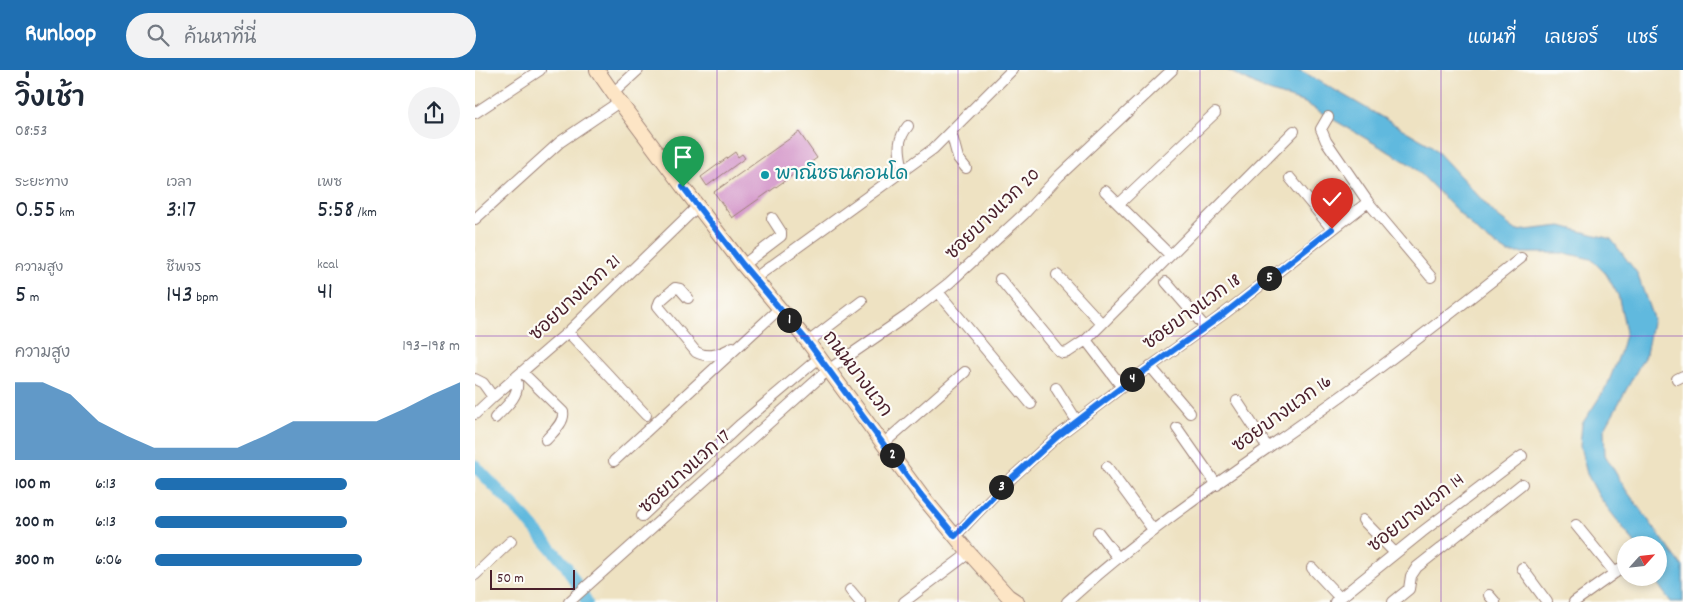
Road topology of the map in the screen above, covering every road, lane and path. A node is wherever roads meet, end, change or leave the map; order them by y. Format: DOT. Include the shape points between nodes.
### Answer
graph roads {
  1 [pos="540,70"];
  2 [pos="597,70"];
  3 [pos="638,70"];
  4 [pos="1013,70"];
  5 [pos="1172,70"];
  6 [pos="616,98"];
  7 [pos="1215,113"];
  8 [pos="475,114"];
  9 [pos="1328,117"];
  10 [pos="908,126"];
  11 [pos="1294,131"];
  12 [pos="951,132"];
  13 [pos="965,168"];
  14 [pos="903,172"];
  15 [pos="1290,178"];
  16 [pos="1105,191"];
  17 [pos="1368,202"];
  18 [pos="1119,204"];
  19 [pos="698,206"];
  20 [pos="771,218"];
  21 [pos="475,219"];
  22 [pos="1332,229"];
  23 [pos="1169,254"];
  24 [pos="1521,258"];
  25 [pos="743,265"];
  26 [pos="1057,275"];
  27 [pos="1431,277"];
  28 [pos="755,278"];
  29 [pos="999,279"];
  30 [pos="1166,282"];
  31 [pos="938,292"];
  32 [pos="688,298"];
  33 [pos="862,301"];
  34 [pos="780,308"];
  35 [pos="1101,324"];
  36 [pos="1205,327"];
  37 [pos="567,332"];
  38 [pos="1086,340"];
  39 [pos="808,342"];
  40 [pos="741,343"];
  41 [pos="819,358"];
  42 [pos="1150,366"];
  43 [pos="828,370"];
  44 [pos="522,372"];
  45 [pos="965,372"];
  46 [pos="475,379"];
  47 [pos="513,379"];
  48 [pos="1122,387"];
  49 [pos="1056,388"];
  50 [pos="493,397"];
  51 [pos="1237,401"];
  52 [pos="1031,404"];
  53 [pos="1190,413"];
  54 [pos="475,414"];
  55 [pos="646,415"];
  56 [pos="495,418"];
  57 [pos="1077,421"];
  58 [pos="1177,428"];
  59 [pos="546,440"];
  60 [pos="884,443"];
  61 [pos="1268,448"];
  62 [pos="1522,456"];
  63 [pos="614,461"];
  64 [pos="1107,467"];
  65 [pos="1522,484"];
  66 [pos="1217,485"];
  67 [pos="641,516"];
  68 [pos="1363,520"];
  69 [pos="1576,525"];
  70 [pos="1154,531"];
  71 [pos="1098,532"];
  72 [pos="955,536"];
  73 [pos="511,541"];
  74 [pos="969,553"];
  75 [pos="1395,553"];
  76 [pos="1118,558"];
  77 [pos="1312,568"];
  78 [pos="1522,568"];
  79 [pos="1615,573"];
  80 [pos="475,575"];
  81 [pos="850,590"];
  82 [pos="1337,600"];
  83 [pos="569,602"];
  84 [pos="860,602"];
  85 [pos="904,602"];
  86 [pos="1017,602"];
  87 [pos="1067,602"];
  88 [pos="1393,602"];
  89 [pos="1547,602"];
  90 [pos="1574,602"];
  1 -- 8 [label="street"];
  2 -- 6 [label="main road, ถนนบางแวก"];
  3 -- 6 [label="street"];
  4 -- 12 [label="street"];
  5 -- 31 [label="street, ซอยบางแวก 20" via="1059,176 1024,214"];
  6 -- 19 [label="main road, ถนนบางแวก"];
  6 -- 21 [label="street" via="560,142"];
  7 -- 18 [label="street"];
  9 -- 17 [label="street" via="1321,129 1326,141"];
  10 -- 14 [label="street" via="899,141"];
  11 -- 23 [label="street"];
  12 -- 13 [label="street" via="958,158"];
  12 -- 14 [label="street"];
  14 -- 28 [label="street"];
  15 -- 22 [label="street"];
  16 -- 18 [label="street"];
  17 -- 22 [label="street, ซอยบางแวก 18"];
  17 -- 27 [label="street"];
  18 -- 23 [label="street"];
  19 -- 25 [label="main road, ถนนบางแวก"];
  19 -- 37 [label="street, ซอยบางแวก 21"];
  20 -- 25 [label="street" via="781,236"];
  22 -- 36 [label="street, ซอยบางแวก 18"];
  23 -- 35 [label="street"];
  24 -- 61 [label="street, ซอยบางแวก 16"];
  25 -- 28 [label="main road, ถนนบางแวก"];
  26 -- 35 [label="street"];
  28 -- 34 [label="main road, ถนนบางแวก"];
  29 -- 38 [label="street" via="1059,351 1068,352"];
  30 -- 36 [label="street"];
  31 -- 43 [label="street, ซอยบางแวก 20"];
  31 -- 52 [label="street"];
  32 -- 40 [label="street" via="675,288 658,306 696,352 713,356"];
  33 -- 39 [label="street"];
  34 -- 39 [label="main road, ถนนบางแวก"];
  34 -- 40 [label="street"];
  35 -- 38 [label="street"];
  36 -- 42 [label="street, ซอยบางแวก 18"];
  37 -- 44 [label="street, ซอยบางแวก 21"];
  37 -- 55 [label="street"];
  38 -- 48 [label="street"];
  39 -- 41 [label="main road, ถนนบางแวก"];
  40 -- 63 [label="street"];
  41 -- 43 [label="main road, ถนนบางแวก"];
  41 -- 67 [label="street" via="734,430"];
  42 -- 48 [label="street, ซอยบางแวก 18"];
  42 -- 53 [label="street"];
  43 -- 60 [label="main road, ถนนบางแวก"];
  43 -- 83 [label="street, ซอยบางแวก 17"];
  44 -- 47 [label="street, ซอยบางแวก 21"];
  44 -- 59 [label="street" via="563,412 562,421"];
  45 -- 60 [label="street"];
  46 -- 50 [label="street" via="483,383"];
  47 -- 50 [label="street, ซอยบางแวก 21"];
  47 -- 56 [label="street" via="518,388 515,395"];
  48 -- 57 [label="street, ซอยบางแวก 18"];
  49 -- 57 [label="street"];
  50 -- 54 [label="street, ซอยบางแวก 21"];
  51 -- 61 [label="street"];
  57 -- 72 [label="street, ซอยบางแวก 18" via="1045,446"];
  58 -- 66 [label="street"];
  60 -- 72 [label="main road, ถนนบางแวก"];
  61 -- 66 [label="street, ซอยบางแวก 16"];
  62 -- 75 [label="street, ซอยบางแวก 14"];
  64 -- 70 [label="street"];
  65 -- 88 [label="street" via="1417,567 1411,576 1409,589"];
  66 -- 70 [label="street, ซอยบางแวก 16"];
  68 -- 75 [label="street"];
  69 -- 79 [label="street"];
  70 -- 76 [label="street, ซอยบางแวก 16"];
  71 -- 76 [label="street"];
  72 -- 74 [label="main road, ถนนบางแวก"];
  73 -- 80 [label="street"];
  74 -- 85 [label="street"];
  74 -- 86 [label="main road, ถนนบางแวก"];
  75 -- 82 [label="street, ซอยบางแวก 14"];
  76 -- 87 [label="street, ซอยบางแวก 16"];
  77 -- 82 [label="street"];
  78 -- 89 [label="street"];
  79 -- 90 [label="street"];
  81 -- 84 [label="street"];
}
